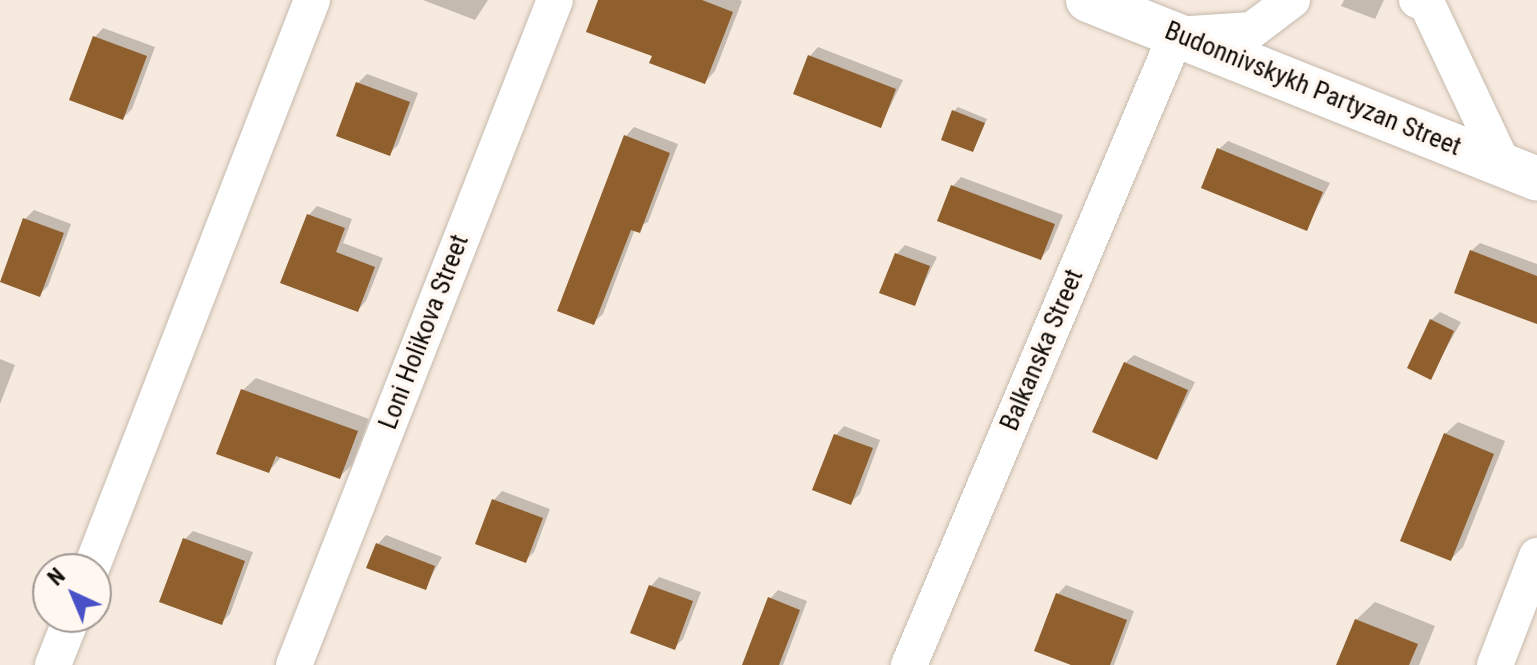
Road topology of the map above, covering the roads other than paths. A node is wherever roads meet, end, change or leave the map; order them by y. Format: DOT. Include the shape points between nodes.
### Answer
graph roads {
  1 [pos="312,0"];
  2 [pos="555,0"];
  3 [pos="1088,0"];
  4 [pos="1292,0"];
  5 [pos="1417,0"];
  6 [pos="1176,35"];
  7 [pos="1520,172"];
  8 [pos="97,553"];
  9 [pos="1537,556"];
  10 [pos="66,633"];
  11 [pos="53,665"];
  12 [pos="294,665"];
  13 [pos="909,665"];
  14 [pos="1495,665"];
  1 -- 8 [label="street"];
  2 -- 12 [label="street, Loni Holikova Street"];
  3 -- 6 [label="main road, Budonnivskykh Partyzan Street"];
  4 -- 6 [label="street" via="1252,30"];
  5 -- 7 [label="street" via="1427,4"];
  6 -- 7 [label="main road, Budonnivskykh Partyzan Street"];
  6 -- 13 [label="street, Balkanska Street"];
  9 -- 14 [label="street"];
  10 -- 11 [label="street"];
}
